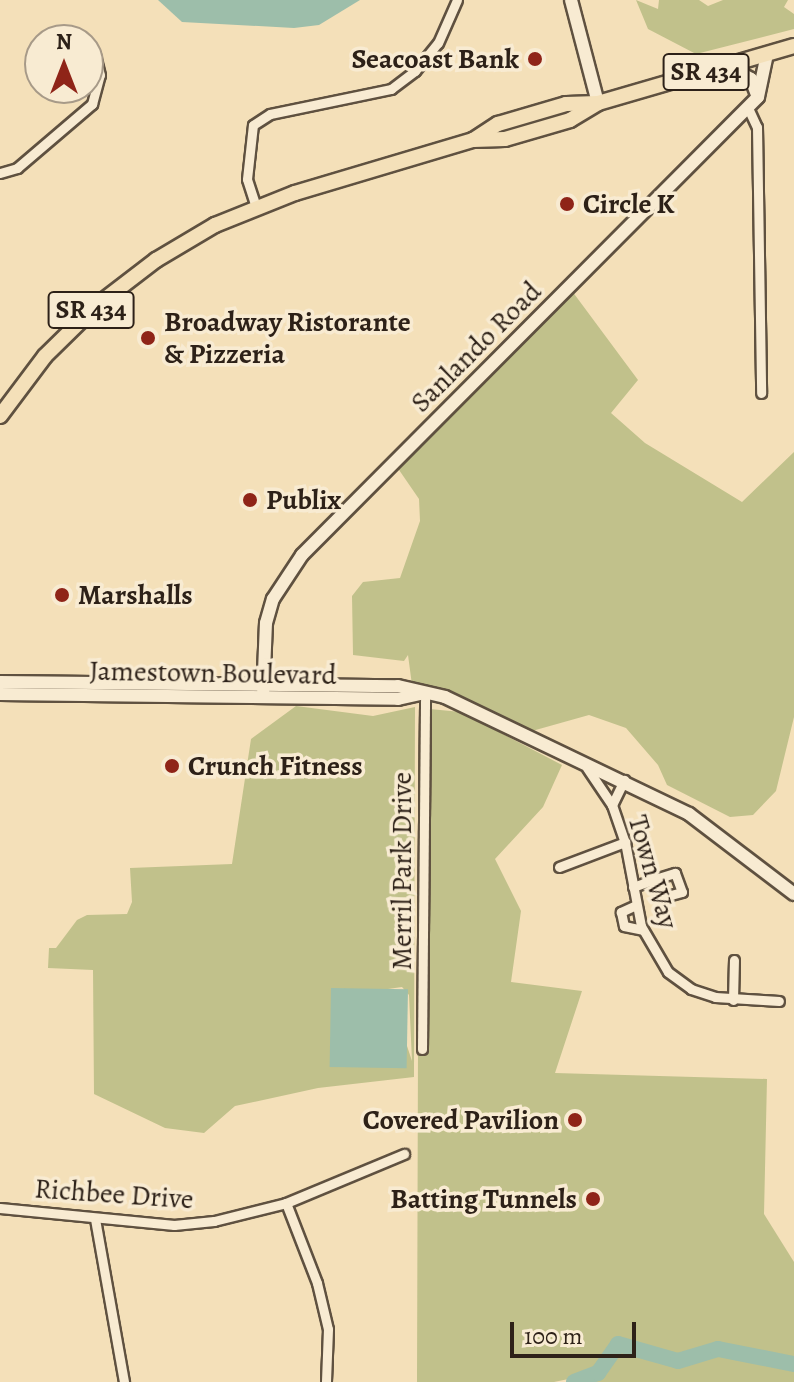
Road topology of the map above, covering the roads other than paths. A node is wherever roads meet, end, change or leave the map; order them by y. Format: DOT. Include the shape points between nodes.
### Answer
graph roads {
  1 [pos="457,0"];
  2 [pos="571,0"];
  3 [pos="794,46"];
  4 [pos="767,54"];
  5 [pos="727,66"];
  6 [pos="758,97"];
  7 [pos="598,103"];
  8 [pos="92,104"];
  9 [pos="748,108"];
  10 [pos="0,173"];
  11 [pos="256,207"];
  12 [pos="761,393"];
  13 [pos="0,416"];
  14 [pos="0,682"];
  15 [pos="264,691"];
  16 [pos="425,693"];
  17 [pos="0,694"];
  18 [pos="580,760"];
  19 [pos="624,780"];
  20 [pos="612,805"];
  21 [pos="625,842"];
  22 [pos="559,867"];
  23 [pos="654,880"];
  24 [pos="633,887"];
  25 [pos="794,894"];
  26 [pos="636,905"];
  27 [pos="643,930"];
  28 [pos="734,960"];
  29 [pos="733,1000"];
  30 [pos="779,1001"];
  31 [pos="422,1049"];
  32 [pos="404,1154"];
  33 [pos="286,1203"];
  34 [pos="0,1208"];
  35 [pos="95,1219"];
  36 [pos="124,1382"];
  37 [pos="326,1382"];
  1 -- 11 [label="street" via="438,43 391,89 270,114 253,125 247,179"];
  2 -- 7 [label="street"];
  3 -- 4 [label="main road, SR 434"];
  4 -- 5 [label="main road, SR 434"];
  4 -- 6 [label="street, Sanlando Road" via="766,81"];
  5 -- 6 [label="street" via="751,79"];
  5 -- 7 [label="main road, SR 434"];
  6 -- 9 [label="street, Sanlando Road"];
  7 -- 11 [label="main road, SR 434" via="570,120 505,139 473,140"];
  8 -- 10 [label="street" via="17,168"];
  9 -- 12 [label="street" via="757,127"];
  9 -- 15 [label="street, Sanlando Road" via="302,555 269,613"];
  11 -- 13 [label="main road, SR 434" via="169,251 110,294 45,356"];
  14 -- 15 [label="street, Jamestown Boulevard"];
  15 -- 16 [label="street, Jamestown Boulevard" via="398,699"];
  15 -- 17 [label="street, Jamestown Boulevard"];
  16 -- 18 [label="street, Jamestown Boulevard" via="469,707"];
  16 -- 31 [label="street, Merril Park Drive"];
  18 -- 19 [label="street, Jamestown Boulevard"];
  18 -- 20 [label="street, Town Way"];
  19 -- 20 [label="street, Town Way"];
  19 -- 25 [label="street, Jamestown Boulevard" via="689,814"];
  20 -- 21 [label="street, Town Way"];
  21 -- 22 [label="street"];
  21 -- 24 [label="street, Town Way"];
  23 -- 23 [label="street" via="675,873 682,892 665,899 657,895"];
  23 -- 24 [label="street"];
  24 -- 26 [label="street, Town Way"];
  26 -- 27 [label="street, Town Way"];
  26 -- 27 [label="street" via="621,912 627,930"];
  27 -- 29 [label="street, Town Way" via="668,972 691,989"];
  28 -- 29 [label="street"];
  29 -- 30 [label="street, Town Way"];
  32 -- 33 [label="street, Richbee Drive"];
  33 -- 35 [label="street, Richbee Drive" via="244,1217 174,1225"];
  33 -- 37 [label="street" via="317,1283 328,1329"];
  34 -- 35 [label="street, Richbee Drive"];
  35 -- 36 [label="street"];
}
